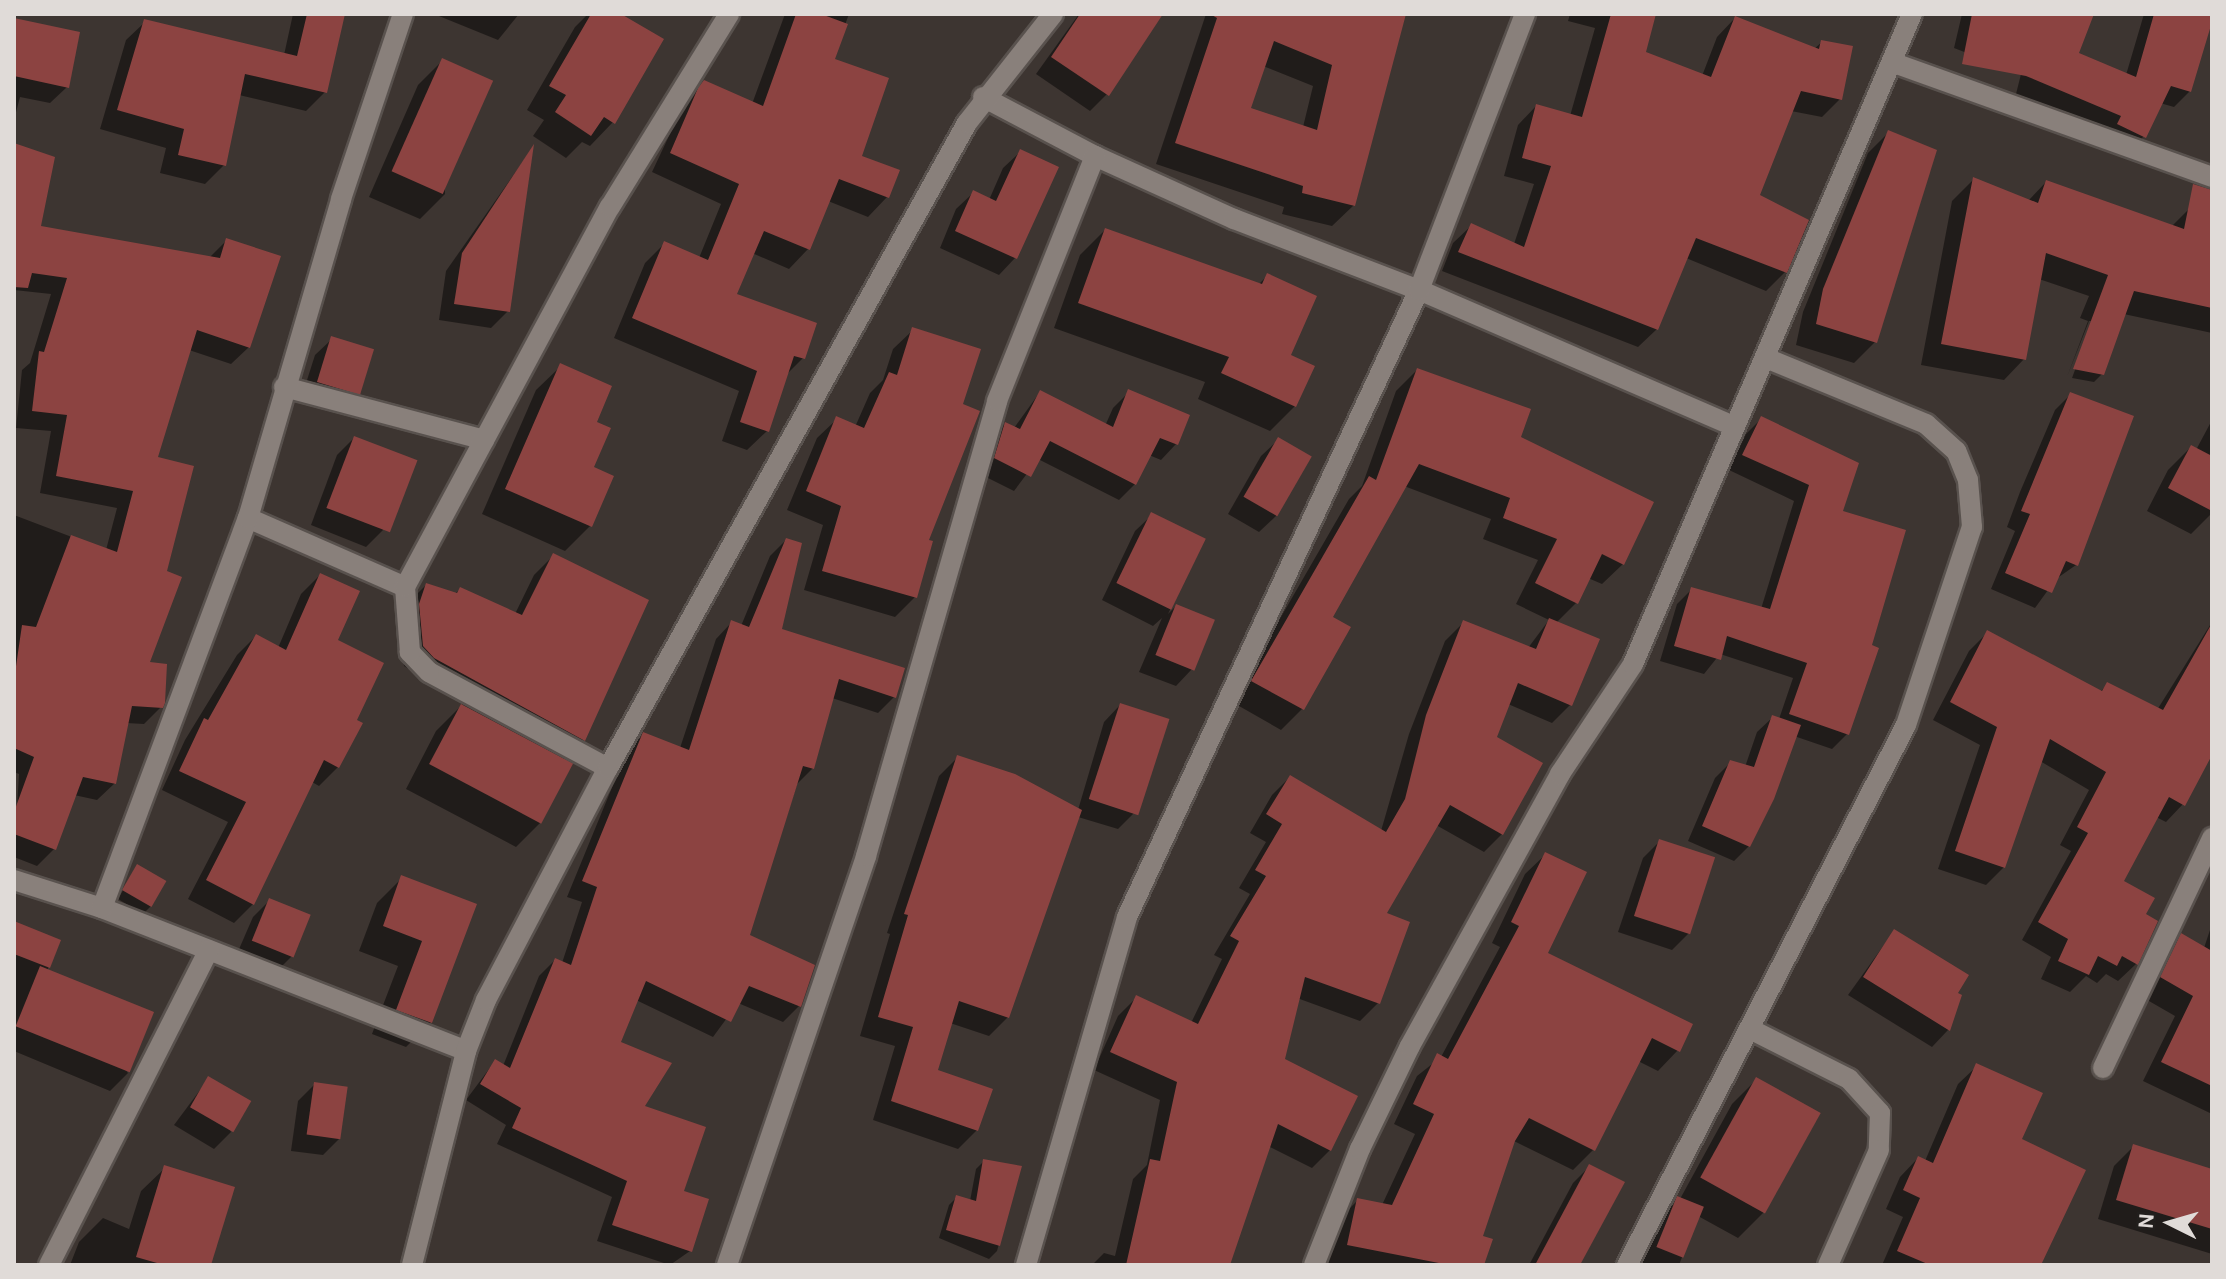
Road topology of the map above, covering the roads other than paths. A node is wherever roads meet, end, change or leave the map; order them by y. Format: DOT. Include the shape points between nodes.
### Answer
graph roads {
  1 [pos="403,14"];
  2 [pos="729,14"];
  3 [pos="1053,14"];
  4 [pos="1525,14"];
  5 [pos="1912,14"];
  6 [pos="1894,63"];
  7 [pos="983,97"];
  8 [pos="1095,156"];
  9 [pos="2212,177"];
  10 [pos="1419,290"];
  11 [pos="1766,358"];
  12 [pos="284,387"];
  13 [pos="1734,426"];
  14 [pos="484,440"];
  15 [pos="248,518"];
  16 [pos="405,587"];
  17 [pos="608,768"];
  18 [pos="2212,838"];
  19 [pos="14,880"];
  20 [pos="102,908"];
  21 [pos="209,950"];
  22 [pos="1750,1029"];
  23 [pos="466,1051"];
  24 [pos="2103,1068"];
  25 [pos="49,1265"];
  26 [pos="412,1265"];
  27 [pos="727,1265"];
  28 [pos="1026,1265"];
  29 [pos="1314,1265"];
  30 [pos="1627,1265"];
  31 [pos="1828,1265"];
  1 -- 12 [label="street"];
  2 -- 14 [label="street" via="610,207"];
  3 -- 7 [label="street"];
  4 -- 10 [label="street"];
  5 -- 6 [label="street"];
  6 -- 9 [label="street"];
  6 -- 11 [label="street"];
  7 -- 8 [label="street"];
  7 -- 17 [label="street"];
  8 -- 10 [label="street" via="1234,219"];
  8 -- 27 [label="street" via="997,401 866,856"];
  10 -- 13 [label="street"];
  10 -- 28 [label="street" via="1132,905"];
  11 -- 13 [label="street"];
  11 -- 22 [label="street" via="1926,424 1956,451 1968,480 1972,527 1906,725"];
  12 -- 14 [label="street"];
  12 -- 15 [label="street"];
  13 -- 29 [label="street" via="1633,664 1560,774 1410,1046 1360,1149"];
  14 -- 16 [label="street"];
  15 -- 16 [label="street"];
  15 -- 20 [label="street"];
  16 -- 17 [label="street" via="410,652 429,672"];
  17 -- 23 [label="street" via="486,1000"];
  18 -- 24 [label="street"];
  19 -- 20 [label="street"];
  20 -- 21 [label="street"];
  21 -- 23 [label="street"];
  21 -- 25 [label="street"];
  22 -- 30 [label="street"];
  22 -- 31 [label="street" via="1849,1079 1880,1113 1879,1150"];
  23 -- 26 [label="street"];
}
